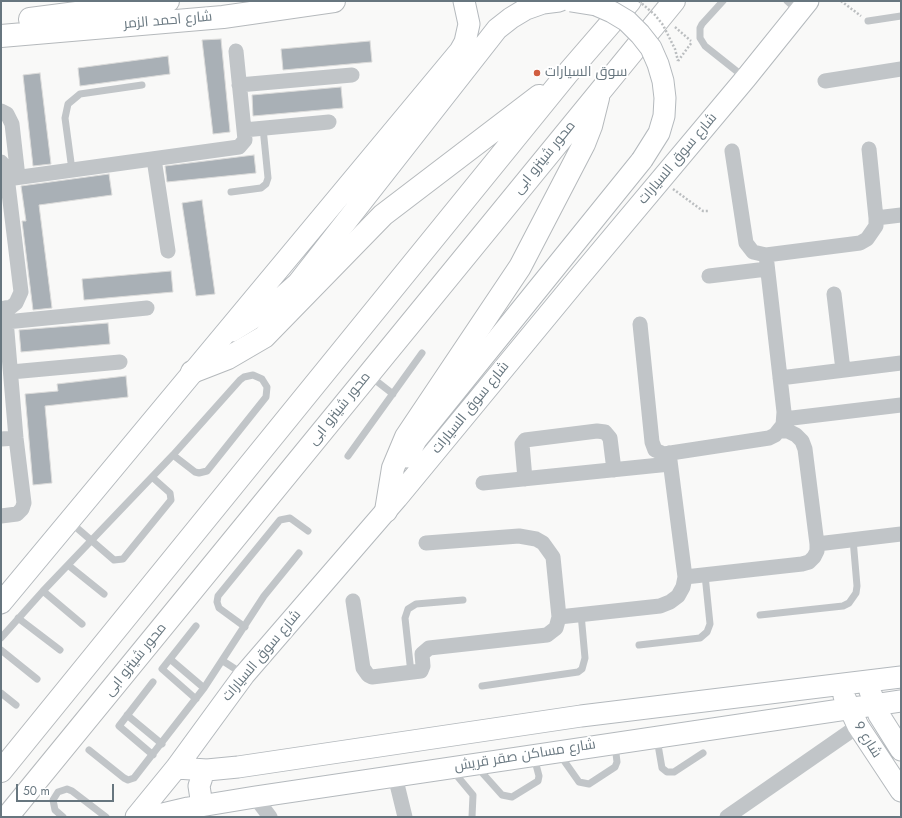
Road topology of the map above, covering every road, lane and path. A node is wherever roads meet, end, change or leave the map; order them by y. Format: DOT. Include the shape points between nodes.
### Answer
graph roads {
  1 [pos="168,1"];
  2 [pos="334,1"];
  3 [pos="464,1"];
  4 [pos="559,1"];
  5 [pos="571,1"];
  6 [pos="630,1"];
  7 [pos="639,1"];
  8 [pos="722,1"];
  9 [pos="840,1"];
  10 [pos="798,5"];
  11 [pos="668,8"];
  12 [pos="901,16"];
  13 [pos="868,21"];
  14 [pos="1,22"];
  15 [pos="699,33"];
  16 [pos="1,36"];
  17 [pos="692,42"];
  18 [pos="236,51"];
  19 [pos="901,69"];
  20 [pos="567,74"];
  21 [pos="352,75"];
  22 [pos="746,78"];
  23 [pos="825,81"];
  24 [pos="142,85"];
  25 [pos="239,85"];
  26 [pos="599,92"];
  27 [pos="1,111"];
  28 [pos="329,122"];
  29 [pos="263,128"];
  30 [pos="244,130"];
  31 [pos="869,149"];
  32 [pos="732,151"];
  33 [pos="154,159"];
  34 [pos="1,162"];
  35 [pos="72,170"];
  36 [pos="13,178"];
  37 [pos="660,179"];
  38 [pos="231,192"];
  39 [pos="709,211"];
  40 [pos="901,215"];
  41 [pos="876,218"];
  42 [pos="168,251"];
  43 [pos="766,262"];
  44 [pos="709,276"];
  45 [pos="834,294"];
  46 [pos="147,308"];
  47 [pos="4,313"];
  48 [pos="640,324"];
  49 [pos="223,335"];
  50 [pos="422,353"];
  51 [pos="120,362"];
  52 [pos="901,363"];
  53 [pos="843,370"];
  54 [pos="11,372"];
  55 [pos="192,372"];
  56 [pos="368,374"];
  57 [pos="780,378"];
  58 [pos="393,394"];
  59 [pos="901,405"];
  60 [pos="782,425"];
  61 [pos="8,439"];
  62 [pos="173,455"];
  63 [pos="348,456"];
  64 [pos="669,458"];
  65 [pos="614,470"];
  66 [pos="152,477"];
  67 [pos="525,479"];
  68 [pos="483,483"];
  69 [pos="392,505"];
  70 [pos="1,516"];
  71 [pos="69,521"];
  72 [pos="308,531"];
  73 [pos="901,534"];
  74 [pos="853,539"];
  75 [pos="92,541"];
  76 [pos="426,543"];
  77 [pos="817,544"];
  78 [pos="299,553"];
  79 [pos="68,565"];
  80 [pos="705,575"];
  81 [pos="685,577"];
  82 [pos="43,591"];
  83 [pos="104,594"];
  84 [pos="463,600"];
  85 [pos="353,601"];
  86 [pos="1,603"];
  87 [pos="581,614"];
  88 [pos="760,615"];
  89 [pos="559,617"];
  90 [pos="18,618"];
  91 [pos="82,624"];
  92 [pos="196,626"];
  93 [pos="245,627"];
  94 [pos="1,638"];
  95 [pos="639,645"];
  96 [pos="1,650"];
  97 [pos="60,650"];
  98 [pos="170,659"];
  99 [pos="223,661"];
  100 [pos="411,673"];
  101 [pos="244,675"];
  102 [pos="901,677"];
  103 [pos="37,678"];
  104 [pos="868,681"];
  105 [pos="154,682"];
  106 [pos="840,684"];
  107 [pos="482,686"];
  108 [pos="204,688"];
  109 [pos="1,693"];
  110 [pos="196,699"];
  111 [pos="901,701"];
  112 [pos="874,704"];
  113 [pos="16,705"];
  114 [pos="848,708"];
  115 [pos="127,715"];
  116 [pos="858,726"];
  117 [pos="656,737"];
  118 [pos="615,743"];
  119 [pos="162,744"];
  120 [pos="89,750"];
  121 [pos="901,750"];
  122 [pos="558,752"];
  123 [pos="703,753"];
  124 [pos="152,755"];
  125 [pos="533,755"];
  126 [pos="475,764"];
  127 [pos="176,768"];
  128 [pos="450,768"];
  129 [pos="207,770"];
  130 [pos="1,771"];
  131 [pos="395,776"];
  132 [pos="901,791"];
  133 [pos="255,797"];
  134 [pos="209,811"];
  135 [pos="173,814"];
  136 [pos="7,817"];
  137 [pos="63,817"];
  138 [pos="106,817"];
  139 [pos="136,817"];
  140 [pos="150,817"];
  141 [pos="270,817"];
  142 [pos="405,817"];
  143 [pos="472,817"];
  144 [pos="727,817"];
  1 -- 14 [label="main road"];
  2 -- 16 [label="main road, شارع احمد الزمر" via="223,17"];
  3 -- 49 [label="street" via="469,24 460,51"];
  4 -- 49 [label="street" via="526,9 497,29 298,283 276,304 256,318"];
  5 -- 69 [label="street, bridge" via="596,5 612,12 627,21 651,48 664,86 664,116 659,133 642,160 416,440 403,466"];
  6 -- 20 [label="main road"];
  7 -- 17 [label="path, bridge" via="663,25 678,61"];
  8 -- 15 [label="lane" via="702,24"];
  9 -- 13 [label="path"];
  10 -- 22 [label="street, شارع سوق السيارات"];
  11 -- 17 [label="path"];
  11 -- 26 [label="main road, محور شينزو ابى"];
  12 -- 13 [label="lane"];
  15 -- 17 [label="path"];
  15 -- 22 [label="lane" via="705,46"];
  18 -- 25 [label="street"];
  19 -- 23 [label="street"];
  20 -- 55 [label="main road" via="383,215 264,337 228,358"];
  20 -- 130 [label="main road"];
  21 -- 25 [label="street"];
  22 -- 37 [label="street, شارع سوق السيارات"];
  24 -- 35 [label="lane" via="80,94 68,104 65,118"];
  25 -- 30 [label="street"];
  26 -- 56 [label="main road, محور شينزو ابى"];
  26 -- 69 [label="main road" via="584,144 520,268 406,437 393,468"];
  27 -- 36 [label="street" via="7,114 12,124"];
  28 -- 29 [label="street"];
  29 -- 30 [label="street"];
  29 -- 38 [label="lane" via="268,178 266,184 261,188"];
  30 -- 33 [label="street" via="244,142 240,148"];
  31 -- 41 [label="street"];
  32 -- 43 [label="street" via="746,243"];
  33 -- 35 [label="street"];
  33 -- 42 [label="street"];
  34 -- 36 [label="street"];
  35 -- 36 [label="street"];
  36 -- 47 [label="street" via="20,292 16,303"];
  37 -- 39 [label="path" via="703,211"];
  37 -- 69 [label="street, شارع سوق السيارات"];
  40 -- 41 [label="street"];
  41 -- 43 [label="street" via="872,234 860,243"];
  43 -- 44 [label="street"];
  43 -- 57 [label="street"];
  45 -- 53 [label="street"];
  46 -- 47 [label="street"];
  47 -- 54 [label="street"];
  48 -- 64 [label="street" via="653,446"];
  49 -- 55 [label="street"];
  50 -- 58 [label="lane"];
  51 -- 54 [label="street"];
  52 -- 53 [label="street"];
  53 -- 57 [label="street"];
  54 -- 61 [label="street"];
  55 -- 71 [label="street"];
  56 -- 58 [label="lane"];
  56 -- 136 [label="main road, محور شينزو ابى"];
  57 -- 60 [label="street"];
  58 -- 63 [label="lane"];
  59 -- 60 [label="street"];
  60 -- 64 [label="street" via="770,438"];
  60 -- 77 [label="street" via="802,441 805,449"];
  61 -- 70 [label="street" via="23,506 17,514"];
  62 -- 62 [label="lane" via="195,472 208,472 266,397 267,387 262,379 253,375 240,380"];
  62 -- 66 [label="lane"];
  64 -- 65 [label="street"];
  64 -- 81 [label="street"];
  65 -- 67 [label="street"];
  65 -- 67 [label="street" via="610,438 605,432 597,431 523,441"];
  66 -- 75 [label="lane"];
  66 -- 75 [label="lane" via="170,493 171,500 123,559 114,560"];
  67 -- 68 [label="street"];
  69 -- 101 [label="street, شارع سوق السيارات"];
  71 -- 75 [label="lane"];
  71 -- 86 [label="street"];
  72 -- 93 [label="lane" via="290,518 280,520 218,596 219,608"];
  73 -- 74 [label="street"];
  74 -- 77 [label="street"];
  74 -- 88 [label="lane" via="857,586 849,602 843,606"];
  75 -- 79 [label="lane"];
  76 -- 89 [label="street" via="519,536 536,538 549,549 553,557"];
  77 -- 80 [label="street" via="814,558 802,564"];
  78 -- 93 [label="lane" via="276,579"];
  79 -- 82 [label="lane"];
  79 -- 83 [label="lane"];
  80 -- 81 [label="street"];
  80 -- 95 [label="lane" via="710,624 707,632 700,638"];
  81 -- 87 [label="street" via="678,596 660,606"];
  82 -- 90 [label="lane"];
  82 -- 91 [label="lane"];
  84 -- 100 [label="lane" via="416,604 408,609 405,618"];
  85 -- 100 [label="street" via="365,672 372,677"];
  87 -- 89 [label="street"];
  87 -- 107 [label="lane" via="585,658 578,672"];
  89 -- 100 [label="street" via="556,628 547,634 428,648 422,654 423,668"];
  90 -- 94 [label="lane"];
  90 -- 97 [label="lane"];
  92 -- 98 [label="lane"];
  93 -- 99 [label="lane"];
  96 -- 103 [label="lane"];
  98 -- 108 [label="lane"];
  98 -- 110 [label="lane" via="163,667 163,671"];
  99 -- 101 [label="lane"];
  99 -- 108 [label="lane"];
  101 -- 127 [label="street, شارع سوق السيارات"];
  102 -- 104 [label="street"];
  104 -- 106 [label="street"];
  104 -- 112 [label="street, شارع 9"];
  105 -- 115 [label="lane"];
  106 -- 114 [label="street, شارع 9"];
  106 -- 129 [label="street" via="581,716"];
  108 -- 110 [label="lane"];
  109 -- 113 [label="lane"];
  110 -- 119 [label="lane"];
  111 -- 112 [label="street, شارع مساكن صقر قريش"];
  112 -- 114 [label="street, شارع مساكن صقر قريش"];
  112 -- 121 [label="street, شارع 9"];
  114 -- 116 [label="street, شارع 9"];
  114 -- 117 [label="street, شارع مساكن صقر قريش"];
  115 -- 119 [label="lane"];
  115 -- 124 [label="lane" via="120,728"];
  116 -- 132 [label="street, شارع 9"];
  116 -- 144 [label="street"];
  117 -- 118 [label="street, شارع مساكن صقر قريش"];
  117 -- 123 [label="lane" via="662,768 667,772 674,772"];
  118 -- 122 [label="street, شارع مساكن صقر قريش"];
  118 -- 122 [label="lane" via="615,767 586,785 577,780"];
  119 -- 124 [label="lane"];
  120 -- 124 [label="lane" via="128,780 134,778"];
  122 -- 125 [label="street, شارع مساكن صقر قريش"];
  125 -- 126 [label="street, شارع مساكن صقر قريش"];
  125 -- 126 [label="lane" via="538,781 512,797 502,795"];
  126 -- 128 [label="street, شارع مساكن صقر قريش"];
  127 -- 129 [label="street"];
  127 -- 139 [label="street, شارع سوق السيارات"];
  128 -- 131 [label="street, شارع مساكن صقر قريش"];
  128 -- 143 [label="lane" via="473,795"];
  129 -- 134 [label="street" via="199,786 201,799"];
  131 -- 133 [label="street, شارع مساكن صقر قريش"];
  131 -- 142 [label="street"];
  133 -- 134 [label="street, شارع مساكن صقر قريش"];
  133 -- 141 [label="street"];
  134 -- 135 [label="street, شارع مساكن صقر قريش"];
  135 -- 140 [label="street, شارع مساكن صقر قريش"];
  137 -- 138 [label="lane" via="55,810 53,800 58,792 68,789"];
}
